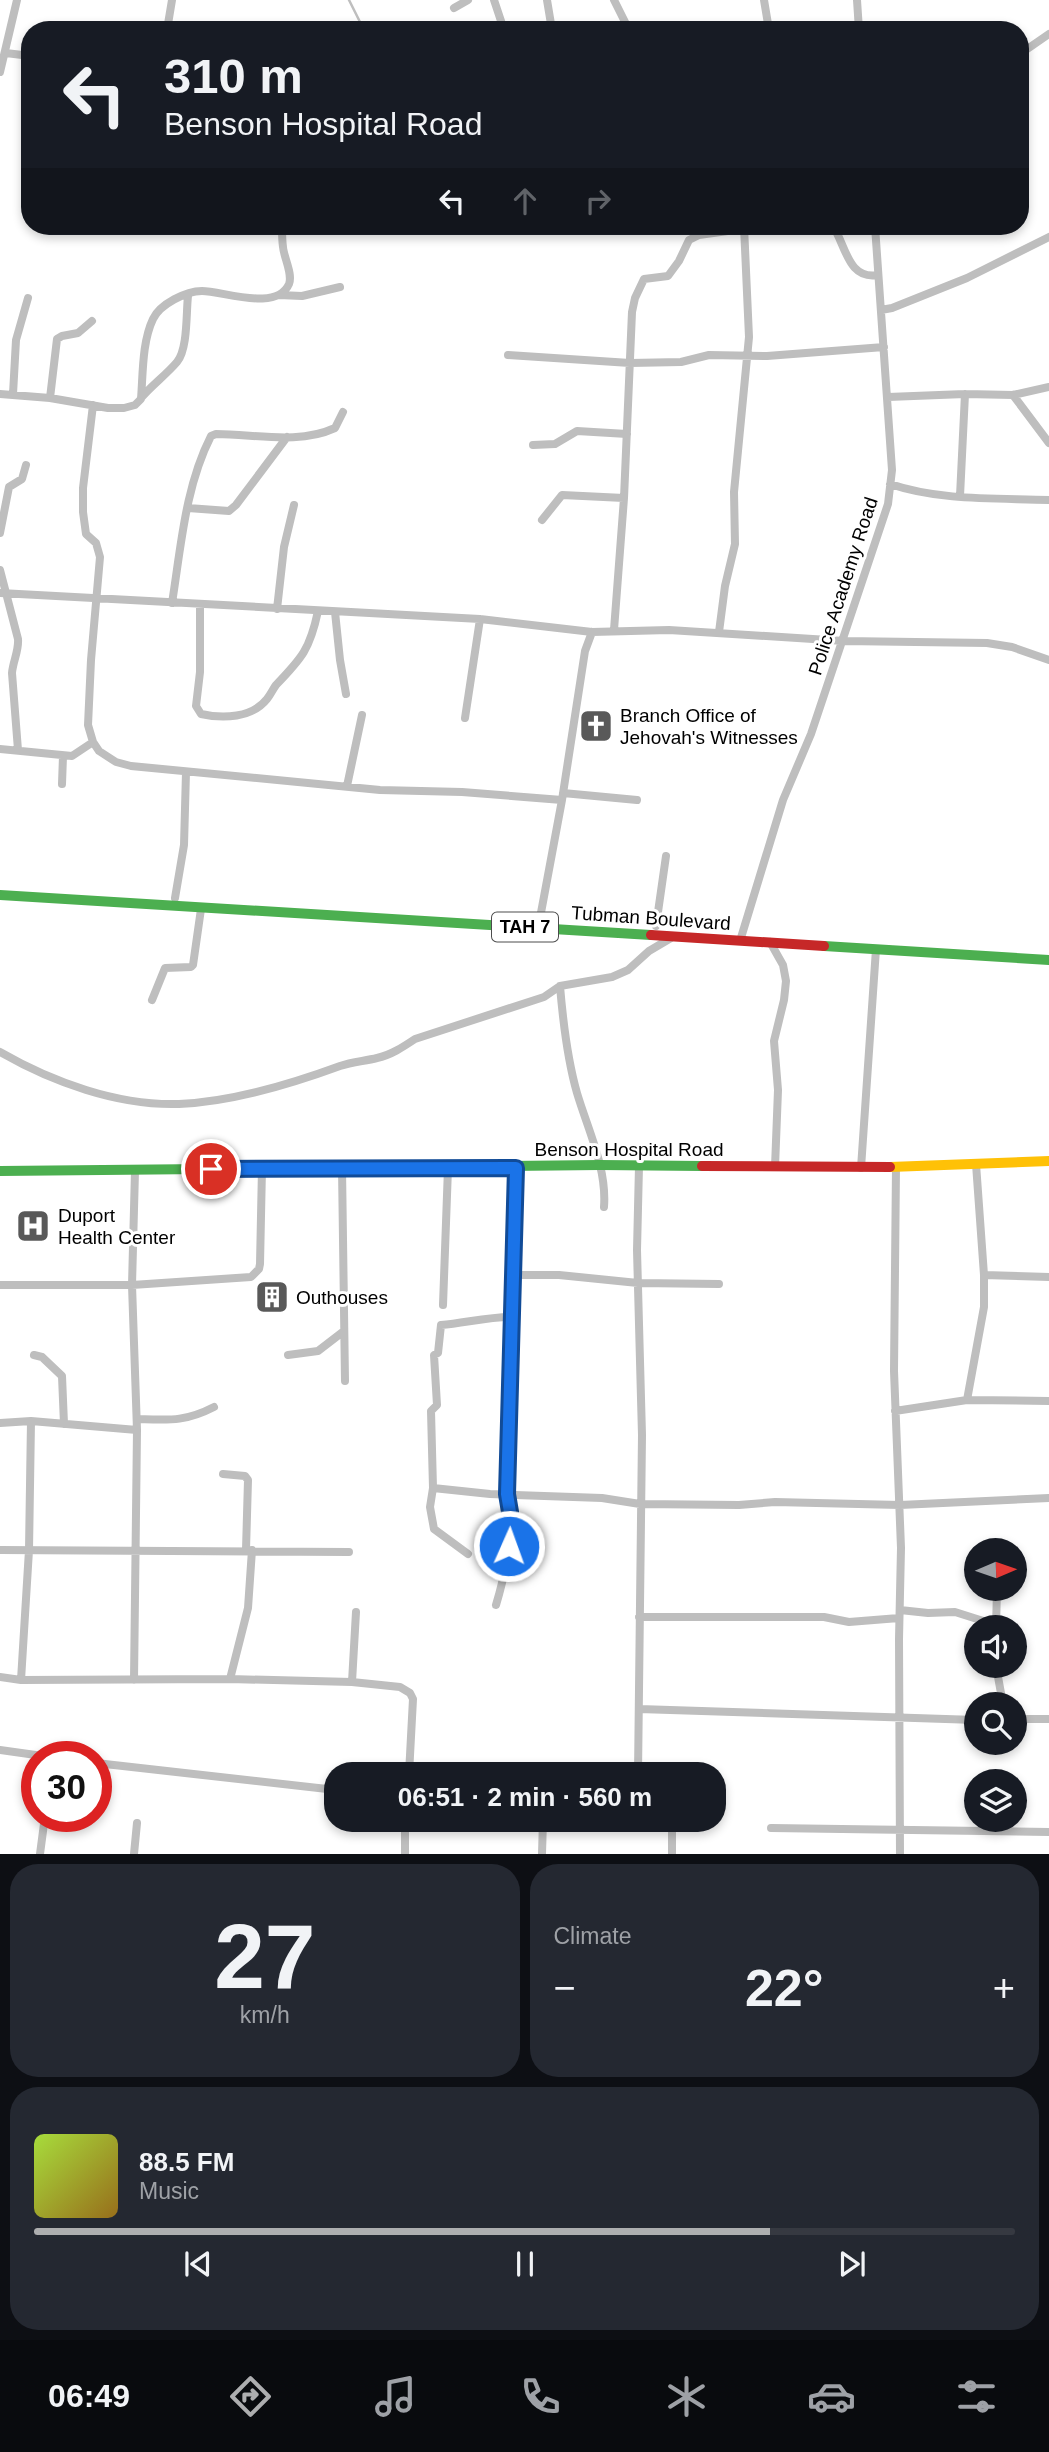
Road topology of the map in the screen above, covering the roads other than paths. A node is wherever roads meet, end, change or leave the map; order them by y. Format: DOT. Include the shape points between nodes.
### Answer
graph roads {
  1 [pos="17,0"];
  2 [pos="172,0"];
  3 [pos="468,0"];
  4 [pos="494,0"];
  5 [pos="547,0"];
  6 [pos="614,0"];
  7 [pos="764,0"];
  8 [pos="857,0"];
  9 [pos="454,8"];
  10 [pos="168,21"];
  11 [pos="500,21"];
  12 [pos="550,21"];
  13 [pos="624,21"];
  14 [pos="768,21"];
  15 [pos="858,21"];
  16 [pos="1049,33"];
  17 [pos="1029,47"];
  18 [pos="6,53"];
  19 [pos="21,55"];
  20 [pos="0,72"];
  21 [pos="282,235"];
  22 [pos="699,235"];
  23 [pos="745,235"];
  24 [pos="838,235"];
  25 [pos="876,235"];
  26 [pos="1049,237"];
  27 [pos="878,275"];
  28 [pos="340,287"];
  29 [pos="279,295"];
  30 [pos="188,296"];
  31 [pos="28,298"];
  32 [pos="881,310"];
  33 [pos="92,321"];
  34 [pos="884,347"];
  35 [pos="508,355"];
  36 [pos="747,356"];
  37 [pos="630,363"];
  38 [pos="1049,387"];
  39 [pos="0,394"];
  40 [pos="13,394"];
  41 [pos="965,394"];
  42 [pos="1013,395"];
  43 [pos="888,397"];
  44 [pos="50,398"];
  45 [pos="141,399"];
  46 [pos="93,405"];
  47 [pos="343,412"];
  48 [pos="627,434"];
  49 [pos="288,437"];
  50 [pos="1049,443"];
  51 [pos="533,445"];
  52 [pos="26,465"];
  53 [pos="890,484"];
  54 [pos="960,496"];
  55 [pos="624,498"];
  56 [pos="1049,500"];
  57 [pos="294,505"];
  58 [pos="188,508"];
  59 [pos="542,520"];
  60 [pos="0,533"];
  61 [pos="0,570"];
  62 [pos="4,593"];
  63 [pos="97,598"];
  64 [pos="172,603"];
  65 [pos="200,604"];
  66 [pos="276,609"];
  67 [pos="318,611"];
  68 [pos="335,612"];
  69 [pos="480,619"];
  70 [pos="614,630"];
  71 [pos="592,632"];
  72 [pos="719,632"];
  73 [pos="844,641"];
  74 [pos="1049,660"];
  75 [pos="346,694"];
  76 [pos="362,715"];
  77 [pos="465,718"];
  78 [pos="93,743"];
  79 [pos="0,749"];
  80 [pos="18,750"];
  81 [pos="63,756"];
  82 [pos="186,772"];
  83 [pos="62,784"];
  84 [pos="347,786"];
  85 [pos="562,797"];
  86 [pos="637,800"];
  87 [pos="666,856"];
  88 [pos="0,886"];
  89 [pos="0,895"];
  90 [pos="174,898"];
  91 [pos="201,909"];
  92 [pos="540,918"];
  93 [pos="656,926"];
  94 [pos="741,936"];
  95 [pos="672,937"];
  96 [pos="770,942"];
  97 [pos="876,949"];
  98 [pos="1049,950"];
  99 [pos="1049,960"];
  100 [pos="560,986"];
  101 [pos="152,1000"];
  102 [pos="0,1052"];
  103 [pos="1049,1161"];
  104 [pos="976,1164"];
  105 [pos="600,1165"];
  106 [pos="639,1166"];
  107 [pos="775,1167"];
  108 [pos="896,1167"];
  109 [pos="262,1168"];
  110 [pos="342,1168"];
  111 [pos="448,1168"];
  112 [pos="516,1168"];
  113 [pos="861,1168"];
  114 [pos="0,1171"];
  115 [pos="135,1171"];
  116 [pos="604,1208"];
  117 [pos="513,1275"];
  118 [pos="984,1275"];
  119 [pos="1049,1277"];
  120 [pos="638,1283"];
  121 [pos="719,1284"];
  122 [pos="0,1285"];
  123 [pos="132,1285"];
  124 [pos="443,1305"];
  125 [pos="511,1317"];
  126 [pos="344,1331"];
  127 [pos="34,1355"];
  128 [pos="288,1355"];
  129 [pos="345,1381"];
  130 [pos="967,1401"];
  131 [pos="1049,1401"];
  132 [pos="214,1407"];
  133 [pos="895,1411"];
  134 [pos="137,1419"];
  135 [pos="31,1421"];
  136 [pos="0,1423"];
  137 [pos="64,1424"];
  138 [pos="137,1430"];
  139 [pos="223,1474"];
  140 [pos="433,1488"];
  141 [pos="507,1494"];
  142 [pos="1049,1498"];
  143 [pos="640,1504"];
  144 [pos="900,1505"];
  145 [pos="0,1550"];
  146 [pos="29,1550"];
  147 [pos="136,1550"];
  148 [pos="249,1550"];
  149 [pos="349,1552"];
  150 [pos="468,1554"];
  151 [pos="496,1605"];
  152 [pos="356,1612"];
  153 [pos="900,1614"];
  154 [pos="964,1615"];
  155 [pos="639,1617"];
  156 [pos="0,1677"];
  157 [pos="230,1679"];
  158 [pos="21,1680"];
  159 [pos="134,1680"];
  160 [pos="352,1682"];
  161 [pos="639,1709"];
  162 [pos="900,1718"];
  163 [pos="1027,1719"];
  164 [pos="1049,1719"];
  165 [pos="964,1720"];
  166 [pos="0,1750"];
  167 [pos="21,1753"];
  168 [pos="409,1762"];
  169 [pos="638,1762"];
  170 [pos="112,1765"];
  171 [pos="324,1789"];
  172 [pos="137,1823"];
  173 [pos="771,1828"];
  174 [pos="901,1831"];
  175 [pos="43,1832"];
  176 [pos="405,1832"];
  177 [pos="543,1832"];
  178 [pos="672,1832"];
  179 [pos="1049,1832"];
  180 [pos="40,1853"];
  181 [pos="134,1853"];
  182 [pos="405,1853"];
  183 [pos="542,1853"];
  184 [pos="672,1853"];
  185 [pos="900,1853"];
  1 -- 18 [label="street"];
  2 -- 10 [label="street"];
  3 -- 9 [label="street"];
  4 -- 11 [label="street"];
  5 -- 12 [label="street"];
  6 -- 13 [label="street"];
  7 -- 14 [label="street"];
  8 -- 15 [label="street"];
  16 -- 17 [label="street"];
  18 -- 19 [label="street"];
  18 -- 20 [label="street"];
  21 -- 29 [label="street" via="290,279"];
  22 -- 37 [label="street" via="689,240 668,276 644,279 632,312"];
  23 -- 36 [label="street"];
  24 -- 27 [label="street" via="855,269 862,275"];
  25 -- 27 [label="street, Police Academy Road"];
  26 -- 32 [label="street" via="967,278"];
  27 -- 32 [label="street, Police Academy Road"];
  28 -- 29 [label="street" via="302,296"];
  29 -- 30 [label="street" via="240,298 201,291"];
  30 -- 45 [label="street" via="182,354"];
  30 -- 45 [label="street" via="162,306 153,318"];
  31 -- 40 [label="street" via="16,340"];
  32 -- 34 [label="street, Police Academy Road"];
  33 -- 44 [label="street" via="78,333 57,339"];
  34 -- 36 [label="street"];
  34 -- 43 [label="street, Police Academy Road"];
  35 -- 37 [label="street"];
  36 -- 37 [label="street"];
  36 -- 72 [label="street" via="734,492 734,555"];
  37 -- 48 [label="street"];
  38 -- 42 [label="street"];
  39 -- 40 [label="street"];
  40 -- 44 [label="street"];
  41 -- 42 [label="street"];
  41 -- 43 [label="street"];
  41 -- 54 [label="street"];
  42 -- 50 [label="street"];
  43 -- 53 [label="street, Police Academy Road"];
  44 -- 46 [label="street"];
  45 -- 46 [label="street" via="124,408"];
  46 -- 63 [label="street" via="83,512 84,530 96,543 100,557"];
  47 -- 49 [label="street" via="335,428 325,433"];
  48 -- 51 [label="street" via="577,430 555,444"];
  48 -- 55 [label="street"];
  49 -- 58 [label="street" via="229,511"];
  49 -- 58 [label="street" via="211,436 197,468"];
  52 -- 60 [label="street" via="22,479 9,487"];
  53 -- 54 [label="street"];
  53 -- 73 [label="street, Police Academy Road" via="888,504"];
  54 -- 56 [label="street"];
  55 -- 59 [label="street" via="562,495"];
  55 -- 70 [label="street"];
  57 -- 66 [label="street"];
  58 -- 64 [label="street"];
  61 -- 62 [label="street"];
  62 -- 63 [label="street"];
  62 -- 80 [label="street" via="19,648 12,673"];
  63 -- 64 [label="street"];
  63 -- 78 [label="street" via="88,725"];
  64 -- 65 [label="street"];
  65 -- 66 [label="street"];
  65 -- 67 [label="street" via="196,706 201,714 216,716 245,713 266,700 297,665"];
  66 -- 67 [label="street"];
  67 -- 68 [label="street"];
  68 -- 69 [label="street"];
  68 -- 75 [label="street"];
  69 -- 71 [label="street"];
  69 -- 77 [label="street"];
  70 -- 71 [label="street"];
  70 -- 72 [label="street"];
  71 -- 85 [label="street"];
  72 -- 73 [label="street"];
  73 -- 74 [label="street" via="987,643"];
  73 -- 94 [label="street, Police Academy Road" via="783,800"];
  76 -- 84 [label="street"];
  78 -- 81 [label="street" via="76,755"];
  78 -- 82 [label="street" via="116,762"];
  79 -- 80 [label="street"];
  80 -- 81 [label="street"];
  81 -- 83 [label="street"];
  82 -- 84 [label="street"];
  82 -- 90 [label="street" via="184,845"];
  84 -- 85 [label="street"];
  85 -- 86 [label="street"];
  85 -- 92 [label="street"];
  87 -- 93 [label="street"];
  88 -- 90 [label="main road, Tubman Boulevard / TAH 7"];
  89 -- 91 [label="main road, Tubman Boulevard / TAH 7"];
  90 -- 92 [label="main road, Tubman Boulevard / TAH 7"];
  91 -- 95 [label="main road, Tubman Boulevard / TAH 7"];
  91 -- 101 [label="street" via="193,965 165,968"];
  92 -- 93 [label="main road, Tubman Boulevard / TAH 7"];
  93 -- 94 [label="main road, Tubman Boulevard / TAH 7"];
  94 -- 95 [label="main road, Tubman Boulevard / TAH 7"];
  94 -- 96 [label="main road, Tubman Boulevard / TAH 7"];
  94 -- 98 [label="main road, Tubman Boulevard / TAH 7"];
  95 -- 100 [label="street" via="628,970"];
  96 -- 97 [label="main road, Tubman Boulevard / TAH 7"];
  96 -- 107 [label="street" via="786,981 774,1041 778,1090"];
  97 -- 99 [label="main road, Tubman Boulevard / TAH 7"];
  97 -- 113 [label="street"];
  100 -- 102 [label="street" via="544,997 415,1039 378,1058 208,1101 177,1104 106,1095 56,1079"];
  100 -- 105 [label="street" via="566,1042"];
  103 -- 104 [label="main road, Benson Hospital Road"];
  104 -- 108 [label="main road, Benson Hospital Road"];
  104 -- 118 [label="street"];
  105 -- 106 [label="main road, Benson Hospital Road"];
  105 -- 112 [label="main road, Benson Hospital Road"];
  105 -- 116 [label="street"];
  106 -- 107 [label="main road, Benson Hospital Road"];
  106 -- 120 [label="street"];
  107 -- 113 [label="main road, Benson Hospital Road"];
  108 -- 113 [label="main road, Benson Hospital Road"];
  108 -- 133 [label="street"];
  109 -- 110 [label="main road, Benson Hospital Road"];
  109 -- 115 [label="main road, Benson Hospital Road"];
  109 -- 123 [label="street" via="260,1264 255,1274 240,1279"];
  110 -- 111 [label="main road, Benson Hospital Road"];
  110 -- 126 [label="street"];
  111 -- 112 [label="main road, Benson Hospital Road"];
  111 -- 124 [label="street"];
  112 -- 117 [label="street"];
  114 -- 115 [label="main road, Benson Hospital Road"];
  115 -- 123 [label="street"];
  117 -- 120 [label="street"];
  117 -- 125 [label="street"];
  118 -- 119 [label="street"];
  118 -- 130 [label="street" via="981,1332"];
  120 -- 121 [label="street"];
  120 -- 143 [label="street"];
  122 -- 123 [label="street"];
  123 -- 134 [label="street"];
  125 -- 140 [label="street" via="441,1325 434,1355 436,1405 431,1411"];
  125 -- 141 [label="street"];
  126 -- 128 [label="street" via="318,1351"];
  126 -- 129 [label="street"];
  127 -- 137 [label="street" via="62,1376"];
  130 -- 131 [label="street"];
  130 -- 133 [label="street"];
  132 -- 134 [label="street" via="194,1417"];
  133 -- 144 [label="street"];
  134 -- 138 [label="street"];
  135 -- 136 [label="street"];
  135 -- 137 [label="street"];
  135 -- 146 [label="street"];
  137 -- 138 [label="street"];
  138 -- 147 [label="street"];
  139 -- 148 [label="street" via="248,1480"];
  140 -- 141 [label="street"];
  140 -- 150 [label="street" via="434,1529"];
  141 -- 143 [label="street"];
  141 -- 151 [label="street" via="509,1546"];
  142 -- 144 [label="street"];
  143 -- 144 [label="street"];
  143 -- 155 [label="street"];
  144 -- 153 [label="street"];
  145 -- 146 [label="street"];
  146 -- 147 [label="street"];
  146 -- 158 [label="street"];
  147 -- 148 [label="street"];
  147 -- 159 [label="street"];
  148 -- 149 [label="street"];
  148 -- 157 [label="street" via="248,1608"];
  152 -- 160 [label="street"];
  153 -- 154 [label="street"];
  153 -- 155 [label="street" via="849,1622 824,1617"];
  153 -- 162 [label="street"];
  155 -- 161 [label="street"];
  156 -- 158 [label="street"];
  157 -- 159 [label="street"];
  157 -- 160 [label="street"];
  158 -- 159 [label="street"];
  160 -- 168 [label="street" via="400,1687 410,1693"];
  161 -- 162 [label="street"];
  161 -- 169 [label="street"];
  162 -- 165 [label="street"];
  162 -- 174 [label="street"];
  163 -- 164 [label="street"];
  166 -- 167 [label="street"];
  170 -- 171 [label="street"];
  172 -- 181 [label="street"];
  173 -- 174 [label="street"];
  174 -- 179 [label="street"];
  174 -- 185 [label="street"];
  175 -- 180 [label="street"];
  176 -- 182 [label="street"];
  177 -- 183 [label="street"];
  178 -- 184 [label="street"];
}
